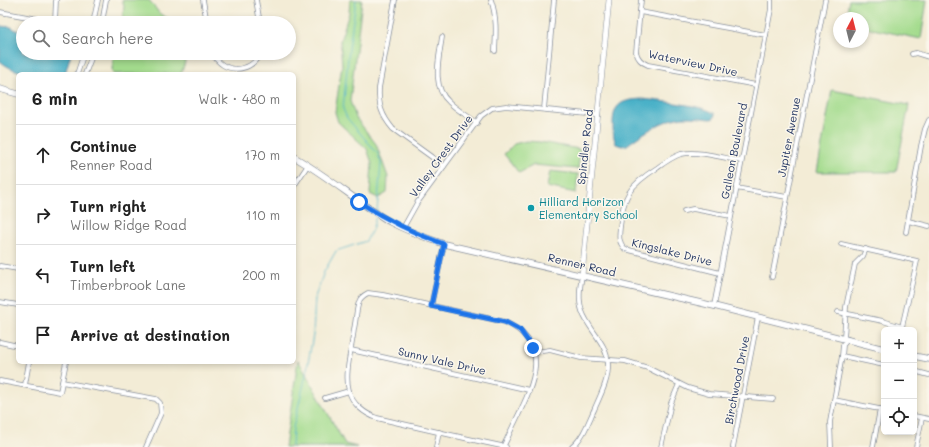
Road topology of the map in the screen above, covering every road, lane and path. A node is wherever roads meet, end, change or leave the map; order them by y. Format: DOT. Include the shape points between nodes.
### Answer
graph roads {
  1 [pos="56,0"];
  2 [pos="98,0"];
  3 [pos="106,0"];
  4 [pos="204,0"];
  5 [pos="256,0"];
  6 [pos="395,0"];
  7 [pos="491,0"];
  8 [pos="554,0"];
  9 [pos="609,0"];
  10 [pos="641,0"];
  11 [pos="771,0"];
  12 [pos="825,0"];
  13 [pos="0,12"];
  14 [pos="640,12"];
  15 [pos="22,16"];
  16 [pos="55,16"];
  17 [pos="95,16"];
  18 [pos="103,16"];
  19 [pos="206,16"];
  20 [pos="259,16"];
  21 [pos="766,35"];
  22 [pos="442,37"];
  23 [pos="495,51"];
  24 [pos="912,54"];
  25 [pos="929,57"];
  26 [pos="82,60"];
  27 [pos="90,60"];
  28 [pos="217,60"];
  29 [pos="257,60"];
  30 [pos="78,72"];
  31 [pos="86,72"];
  32 [pos="756,85"];
  33 [pos="0,90"];
  34 [pos="16,94"];
  35 [pos="544,109"];
  36 [pos="598,115"];
  37 [pos="929,120"];
  38 [pos="477,123"];
  39 [pos="296,158"];
  40 [pos="741,162"];
  41 [pos="308,165"];
  42 [pos="444,166"];
  43 [pos="296,183"];
  44 [pos="736,188"];
  45 [pos="787,198"];
  46 [pos="684,211"];
  47 [pos="731,216"];
  48 [pos="908,221"];
  49 [pos="929,226"];
  50 [pos="403,228"];
  51 [pos="906,232"];
  52 [pos="444,244"];
  53 [pos="841,244"];
  54 [pos="866,249"];
  55 [pos="0,266"];
  56 [pos="16,269"];
  57 [pos="720,273"];
  58 [pos="582,275"];
  59 [pos="772,277"];
  60 [pos="0,302"];
  61 [pos="16,305"];
  62 [pos="431,306"];
  63 [pos="714,306"];
  64 [pos="838,312"];
  65 [pos="846,314"];
  66 [pos="758,316"];
  67 [pos="844,338"];
  68 [pos="0,342"];
  69 [pos="843,345"];
  70 [pos="16,346"];
  71 [pos="881,348"];
  72 [pos="351,350"];
  73 [pos="534,352"];
  74 [pos="842,356"];
  75 [pos="917,357"];
  76 [pos="607,359"];
  77 [pos="929,359"];
  78 [pos="29,364"];
  79 [pos="66,364"];
  80 [pos="881,364"];
  81 [pos="917,373"];
  82 [pos="929,375"];
  83 [pos="0,381"];
  84 [pos="62,382"];
  85 [pos="679,384"];
  86 [pos="24,385"];
  87 [pos="529,390"];
  88 [pos="349,391"];
  89 [pos="325,398"];
  90 [pos="742,398"];
  91 [pos="773,399"];
  92 [pos="834,400"];
  93 [pos="881,410"];
  94 [pos="881,414"];
  95 [pos="917,417"];
  96 [pos="922,418"];
  97 [pos="929,419"];
  98 [pos="440,432"];
  99 [pos="146,447"];
  100 [pos="436,447"];
  101 [pos="505,447"];
  102 [pos="572,447"];
  103 [pos="661,447"];
  104 [pos="733,447"];
  105 [pos="831,447"];
  106 [pos="873,447"];
  107 [pos="916,447"];
  1 -- 16 [label="street"];
  2 -- 17 [label="street"];
  3 -- 18 [label="street"];
  4 -- 19 [label="street"];
  5 -- 20 [label="street"];
  6 -- 42 [label="street" via="379,88 382,113 393,129"];
  7 -- 23 [label="street" via="497,26"];
  8 -- 35 [label="street"];
  9 -- 36 [label="street, Spindler Road"];
  10 -- 14 [label="street, Waterview Drive"];
  11 -- 21 [label="street, Galleon Boulevard"];
  12 -- 45 [label="street, Jupiter Avenue"];
  13 -- 15 [label="street"];
  14 -- 21 [label="street"];
  14 -- 32 [label="street, Waterview Drive" via="636,52 642,62"];
  21 -- 32 [label="street, Galleon Boulevard"];
  22 -- 38 [label="street" via="437,76 443,96"];
  24 -- 25 [label="street"];
  26 -- 30 [label="street"];
  27 -- 31 [label="street"];
  28 -- 29 [label="street" via="231,69 250,66"];
  32 -- 40 [label="street, Galleon Boulevard"];
  33 -- 34 [label="main road"];
  35 -- 36 [label="street, Valley Crest Drive"];
  35 -- 38 [label="street, Valley Crest Drive" via="506,106 492,108"];
  36 -- 58 [label="street, Spindler Road"];
  37 -- 48 [label="street" via="921,146"];
  38 -- 42 [label="street, Valley Crest Drive"];
  39 -- 41 [label="main road, Renner Road"];
  40 -- 44 [label="street, Galleon Boulevard"];
  40 -- 57 [label="street, Kingslake Drive" via="695,153 680,155 642,177 628,193 621,213 619,236 625,249"];
  41 -- 43 [label="street"];
  41 -- 50 [label="main road, Renner Road" via="376,213"];
  42 -- 50 [label="street, Valley Crest Drive" via="417,203"];
  44 -- 45 [label="street"];
  44 -- 47 [label="street, Galleon Boulevard"];
  45 -- 59 [label="street, Jupiter Avenue"];
  46 -- 47 [label="street" via="693,209"];
  47 -- 57 [label="street, Galleon Boulevard"];
  48 -- 49 [label="street"];
  48 -- 51 [label="street"];
  50 -- 52 [label="main road, Renner Road"];
  52 -- 58 [label="main road, Renner Road"];
  52 -- 62 [label="street"];
  53 -- 54 [label="street"];
  54 -- 65 [label="street" via="864,256 855,264"];
  54 -- 65 [label="street" via="917,261 902,327"];
  55 -- 56 [label="street"];
  57 -- 63 [label="street, Galleon Boulevard"];
  58 -- 63 [label="main road, Renner Road"];
  58 -- 76 [label="street, Spindler Road" via="582,311 603,346"];
  60 -- 61 [label="street"];
  62 -- 72 [label="street" via="372,293 364,295 359,301"];
  62 -- 73 [label="street" via="505,322 520,330"];
  63 -- 66 [label="main road, Renner Road"];
  64 -- 65 [label="street"];
  65 -- 67 [label="street"];
  66 -- 67 [label="main road, Renner Road"];
  66 -- 90 [label="street, Birchwood Drive"];
  67 -- 69 [label="street"];
  67 -- 69 [label="street"];
  67 -- 71 [label="main road, Renner Road"];
  68 -- 70 [label="street"];
  69 -- 74 [label="street"];
  72 -- 87 [label="street, Sunny Vale Drive"];
  72 -- 88 [label="street"];
  73 -- 76 [label="street" via="550,350 581,358"];
  73 -- 87 [label="street" via="536,370"];
  74 -- 80 [label="street"];
  74 -- 92 [label="street"];
  75 -- 77 [label="main road"];
  76 -- 85 [label="street" via="632,362"];
  76 -- 102 [label="street, Spindler Road" via="608,373 605,384 586,429"];
  78 -- 86 [label="street"];
  79 -- 84 [label="street"];
  81 -- 82 [label="street"];
  83 -- 86 [label="street"];
  84 -- 86 [label="street" via="60,392"];
  84 -- 99 [label="street" via="156,399 160,403 160,413"];
  85 -- 90 [label="street" via="709,394"];
  85 -- 103 [label="street" via="671,403"];
  87 -- 101 [label="street"];
  88 -- 89 [label="street"];
  88 -- 98 [label="street" via="356,405 370,415"];
  90 -- 91 [label="street"];
  90 -- 104 [label="street, Birchwood Drive"];
  92 -- 93 [label="street"];
  92 -- 105 [label="street" via="830,422"];
  94 -- 106 [label="street"];
  95 -- 96 [label="street"];
  96 -- 97 [label="street"];
  96 -- 107 [label="street"];
  98 -- 100 [label="street"];
  98 -- 101 [label="street"];
}
